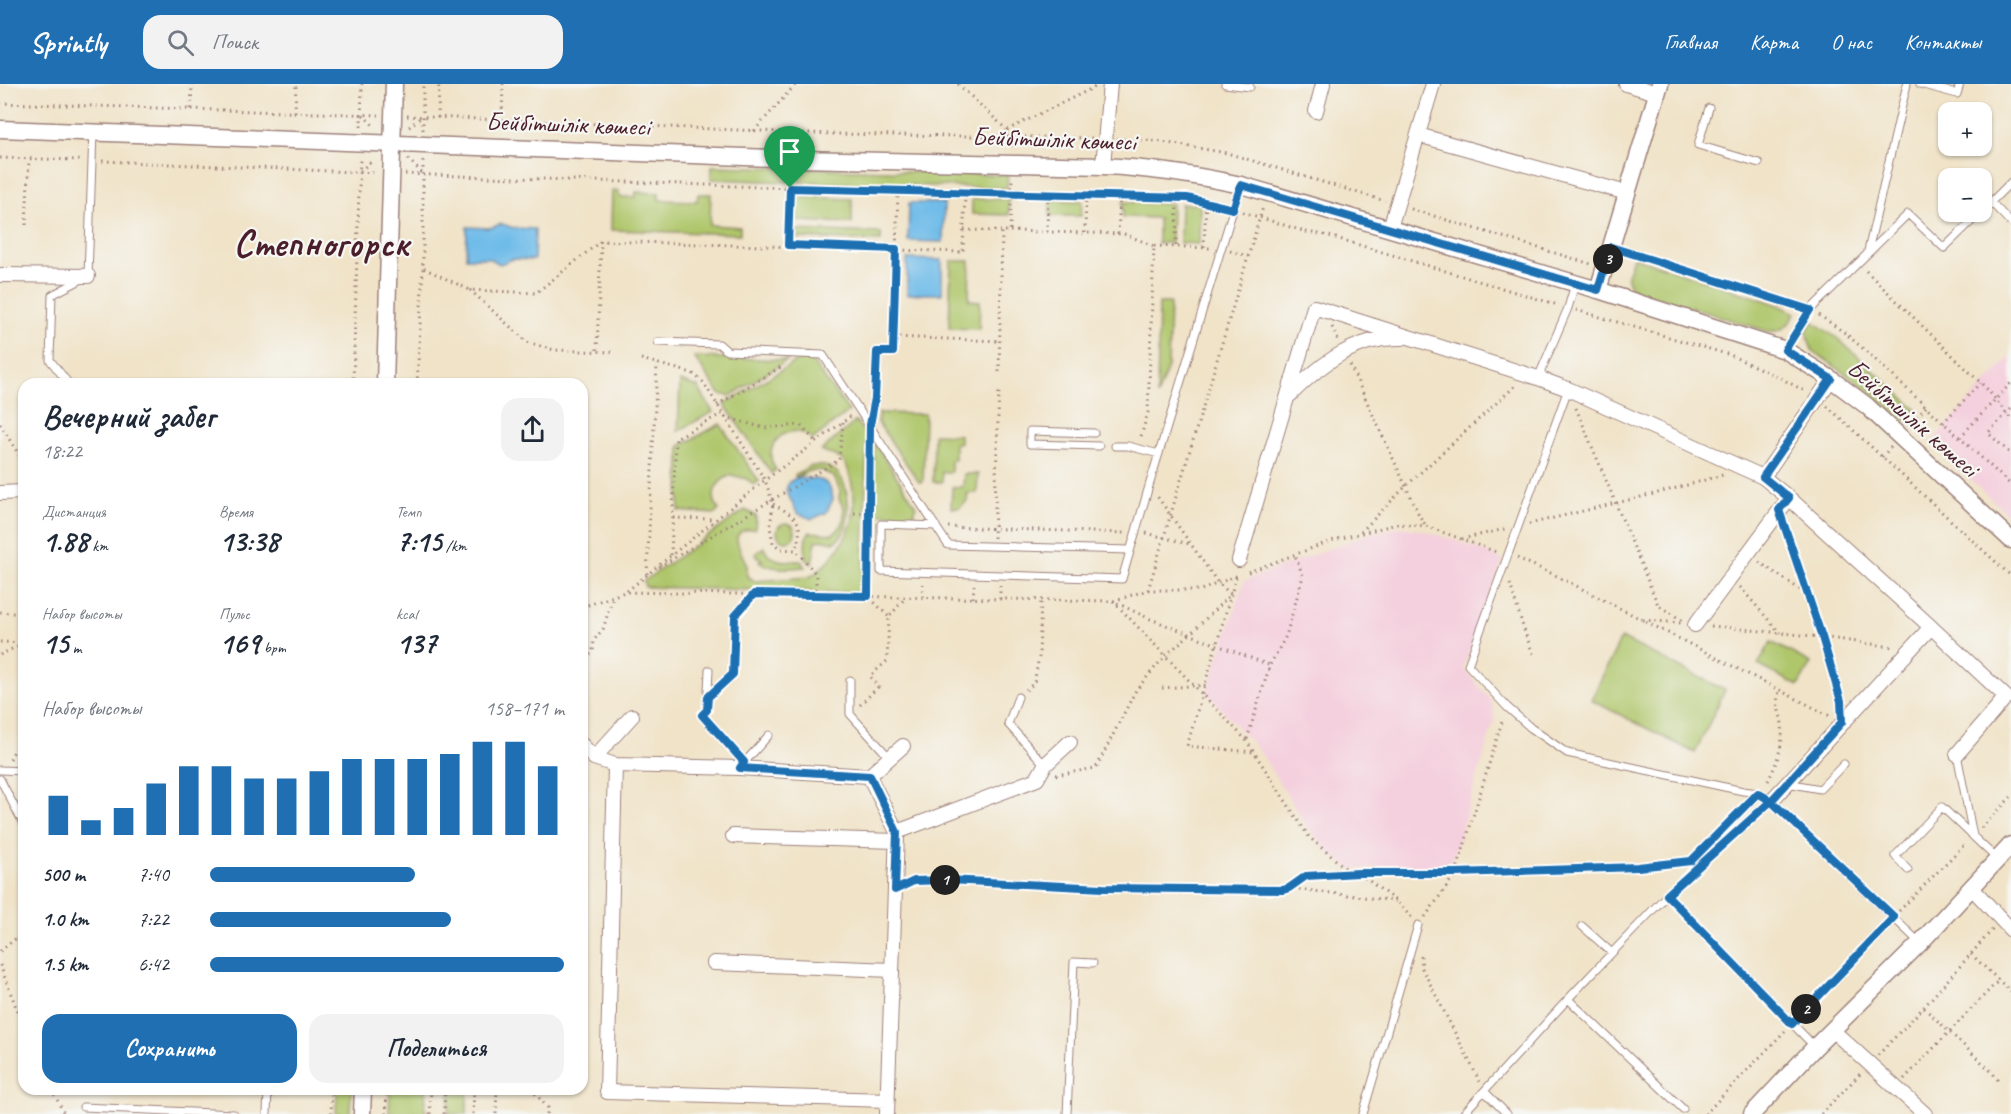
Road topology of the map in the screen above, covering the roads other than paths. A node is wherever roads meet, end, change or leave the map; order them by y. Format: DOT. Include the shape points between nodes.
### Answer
graph roads {
  1 [pos="394,84"];
  2 [pos="1110,84"];
  3 [pos="1226,84"];
  4 [pos="1323,84"];
  5 [pos="1433,84"];
  6 [pos="1626,84"];
  7 [pos="1907,84"];
  8 [pos="1920,84"];
  9 [pos="1960,84"];
  10 [pos="1250,87"];
  11 [pos="1658,88"];
  12 [pos="1709,108"];
  13 [pos="1316,111"];
  14 [pos="0,129"];
  15 [pos="93,132"];
  16 [pos="1418,135"];
  17 [pos="391,143"];
  18 [pos="1758,163"];
  19 [pos="1103,166"];
  20 [pos="1241,185"];
  21 [pos="2010,185"];
  22 [pos="1628,193"];
  23 [pos="1992,201"];
  24 [pos="1992,203"];
  25 [pos="1970,222"];
  26 [pos="2011,223"];
  27 [pos="1390,228"];
  28 [pos="1868,253"];
  29 [pos="0,275"];
  30 [pos="88,276"];
  31 [pos="1575,284"];
  32 [pos="1598,290"];
  33 [pos="1416,339"];
  34 [pos="658,342"];
  35 [pos="1785,350"];
  36 [pos="1533,376"];
  37 [pos="64,378"];
  38 [pos="385,378"];
  39 [pos="1831,379"];
  40 [pos="1568,389"];
  41 [pos="1288,398"];
  42 [pos="1094,433"];
  43 [pos="1099,446"];
  44 [pos="1115,446"];
  45 [pos="1159,454"];
  46 [pos="1763,477"];
  47 [pos="18,492"];
  48 [pos="0,493"];
  49 [pos="1789,498"];
  50 [pos="936,526"];
  51 [pos="2011,540"];
  52 [pos="1130,550"];
  53 [pos="1239,560"];
  54 [pos="1695,625"];
  55 [pos="1931,627"];
  56 [pos="709,670"];
  57 [pos="850,680"];
  58 [pos="1018,697"];
  59 [pos="632,716"];
  60 [pos="769,735"];
  61 [pos="1070,742"];
  62 [pos="903,746"];
  63 [pos="588,752"];
  64 [pos="1957,754"];
  65 [pos="890,757"];
  66 [pos="594,758"];
  67 [pos="1844,764"];
  68 [pos="615,765"];
  69 [pos="742,765"];
  70 [pos="1045,765"];
  71 [pos="2,770"];
  72 [pos="18,771"];
  73 [pos="870,776"];
  74 [pos="0,779"];
  75 [pos="1787,783"];
  76 [pos="1771,801"];
  77 [pos="18,814"];
  78 [pos="733,836"];
  79 [pos="897,836"];
  80 [pos="1973,836"];
  81 [pos="2011,845"];
  82 [pos="1996,859"];
  83 [pos="1908,870"];
  84 [pos="1971,887"];
  85 [pos="1667,895"];
  86 [pos="1418,925"];
  87 [pos="2007,925"];
  88 [pos="1582,926"];
  89 [pos="1920,943"];
  90 [pos="1612,953"];
  91 [pos="714,963"];
  92 [pos="1093,963"];
  93 [pos="892,970"];
  94 [pos="1568,999"];
  95 [pos="1832,1030"];
  96 [pos="1815,1047"];
  97 [pos="1485,1092"];
  98 [pos="268,1095"];
  99 [pos="363,1095"];
  100 [pos="83,1107"];
  101 [pos="887,1107"];
  102 [pos="1683,1109"];
  103 [pos="233,1114"];
  104 [pos="267,1114"];
  105 [pos="362,1114"];
  106 [pos="1067,1114"];
  107 [pos="1363,1114"];
  108 [pos="1463,1114"];
  109 [pos="1508,1114"];
  110 [pos="1752,1114"];
  111 [pos="1925,1114"];
  1 -- 17 [label="street"];
  2 -- 19 [label="street"];
  3 -- 10 [label="lane"];
  4 -- 13 [label="street"];
  5 -- 16 [label="street"];
  6 -- 11 [label="street"];
  7 -- 28 [label="lane"];
  8 -- 9 [label="lane" via="1957,94"];
  11 -- 22 [label="street"];
  12 -- 18 [label="lane" via="1698,145"];
  14 -- 15 [label="street, Бейбітшілік көшесі"];
  15 -- 17 [label="street, Бейбітшілік көшесі"];
  15 -- 30 [label="lane"];
  16 -- 22 [label="street"];
  16 -- 27 [label="street"];
  17 -- 19 [label="street, Бейбітшілік көшесі"];
  17 -- 38 [label="street"];
  19 -- 20 [label="street, Бейбітшілік көшесі" via="1171,171"];
  20 -- 27 [label="street, Бейбітшілік көшесі"];
  20 -- 45 [label="lane"];
  21 -- 23 [label="lane"];
  22 -- 32 [label="street"];
  24 -- 26 [label="lane"];
  25 -- 28 [label="lane" via="1944,248 1908,214"];
  27 -- 31 [label="street, Бейбітшілік көшесі"];
  28 -- 35 [label="lane" via="1810,310"];
  29 -- 30 [label="street"];
  30 -- 37 [label="lane" via="52,295 51,360"];
  31 -- 32 [label="street, Бейбітшілік көшесі"];
  31 -- 36 [label="lane" via="1568,308"];
  32 -- 35 [label="street, Бейбітшілік көшесі"];
  33 -- 36 [label="street"];
  33 -- 41 [label="street" via="1378,339 1358,344 1306,379"];
  33 -- 41 [label="street" via="1314,307"];
  34 -- 50 [label="lane" via="719,344 727,351 823,355"];
  35 -- 39 [label="street, Бейбітшілік көшесі"];
  36 -- 40 [label="street"];
  39 -- 46 [label="street"];
  39 -- 51 [label="street, Бейбітшілік көшесі" via="1901,436"];
  40 -- 46 [label="street"];
  40 -- 76 [label="lane" via="1468,665 1507,707 1567,753 1758,793"];
  41 -- 53 [label="street"];
  42 -- 43 [label="lane" via="1030,431 1030,444"];
  44 -- 45 [label="lane"];
  45 -- 52 [label="lane"];
  46 -- 49 [label="street"];
  47 -- 48 [label="street"];
  49 -- 54 [label="street"];
  49 -- 55 [label="street"];
  50 -- 52 [label="lane" via="948,545"];
  50 -- 52 [label="lane" via="881,524 881,571 1122,579"];
  55 -- 64 [label="street" via="2006,698"];
  55 -- 75 [label="street"];
  56 -- 69 [label="lane" via="707,710 702,715"];
  57 -- 65 [label="lane" via="850,714"];
  58 -- 70 [label="lane" via="1008,724"];
  59 -- 66 [label="street"];
  60 -- 69 [label="lane"];
  61 -- 70 [label="street"];
  62 -- 65 [label="street"];
  63 -- 66 [label="street"];
  64 -- 80 [label="lane"];
  65 -- 73 [label="street"];
  66 -- 68 [label="street"];
  67 -- 75 [label="lane" via="1820,789"];
  68 -- 69 [label="street"];
  68 -- 101 [label="street" via="607,1092"];
  69 -- 73 [label="street"];
  70 -- 79 [label="street" via="1036,779"];
  71 -- 72 [label="lane"];
  73 -- 79 [label="street"];
  74 -- 77 [label="lane"];
  75 -- 76 [label="street"];
  76 -- 85 [label="lane"];
  76 -- 89 [label="lane"];
  78 -- 79 [label="street"];
  79 -- 93 [label="street"];
  80 -- 82 [label="lane"];
  80 -- 83 [label="lane" via="1942,807 1895,856"];
  81 -- 82 [label="street"];
  82 -- 84 [label="street"];
  84 -- 87 [label="street"];
  84 -- 89 [label="street"];
  85 -- 90 [label="lane"];
  85 -- 96 [label="lane"];
  86 -- 107 [label="lane"];
  88 -- 90 [label="lane"];
  89 -- 95 [label="street"];
  90 -- 94 [label="lane"];
  91 -- 93 [label="street"];
  92 -- 106 [label="lane" via="1074,962"];
  93 -- 101 [label="street"];
  94 -- 97 [label="lane"];
  94 -- 102 [label="lane"];
  95 -- 96 [label="street"];
  95 -- 111 [label="street"];
  96 -- 110 [label="street"];
  97 -- 108 [label="lane"];
  97 -- 109 [label="lane"];
  98 -- 104 [label="lane"];
  99 -- 105 [label="street"];
  100 -- 103 [label="lane"];
}
